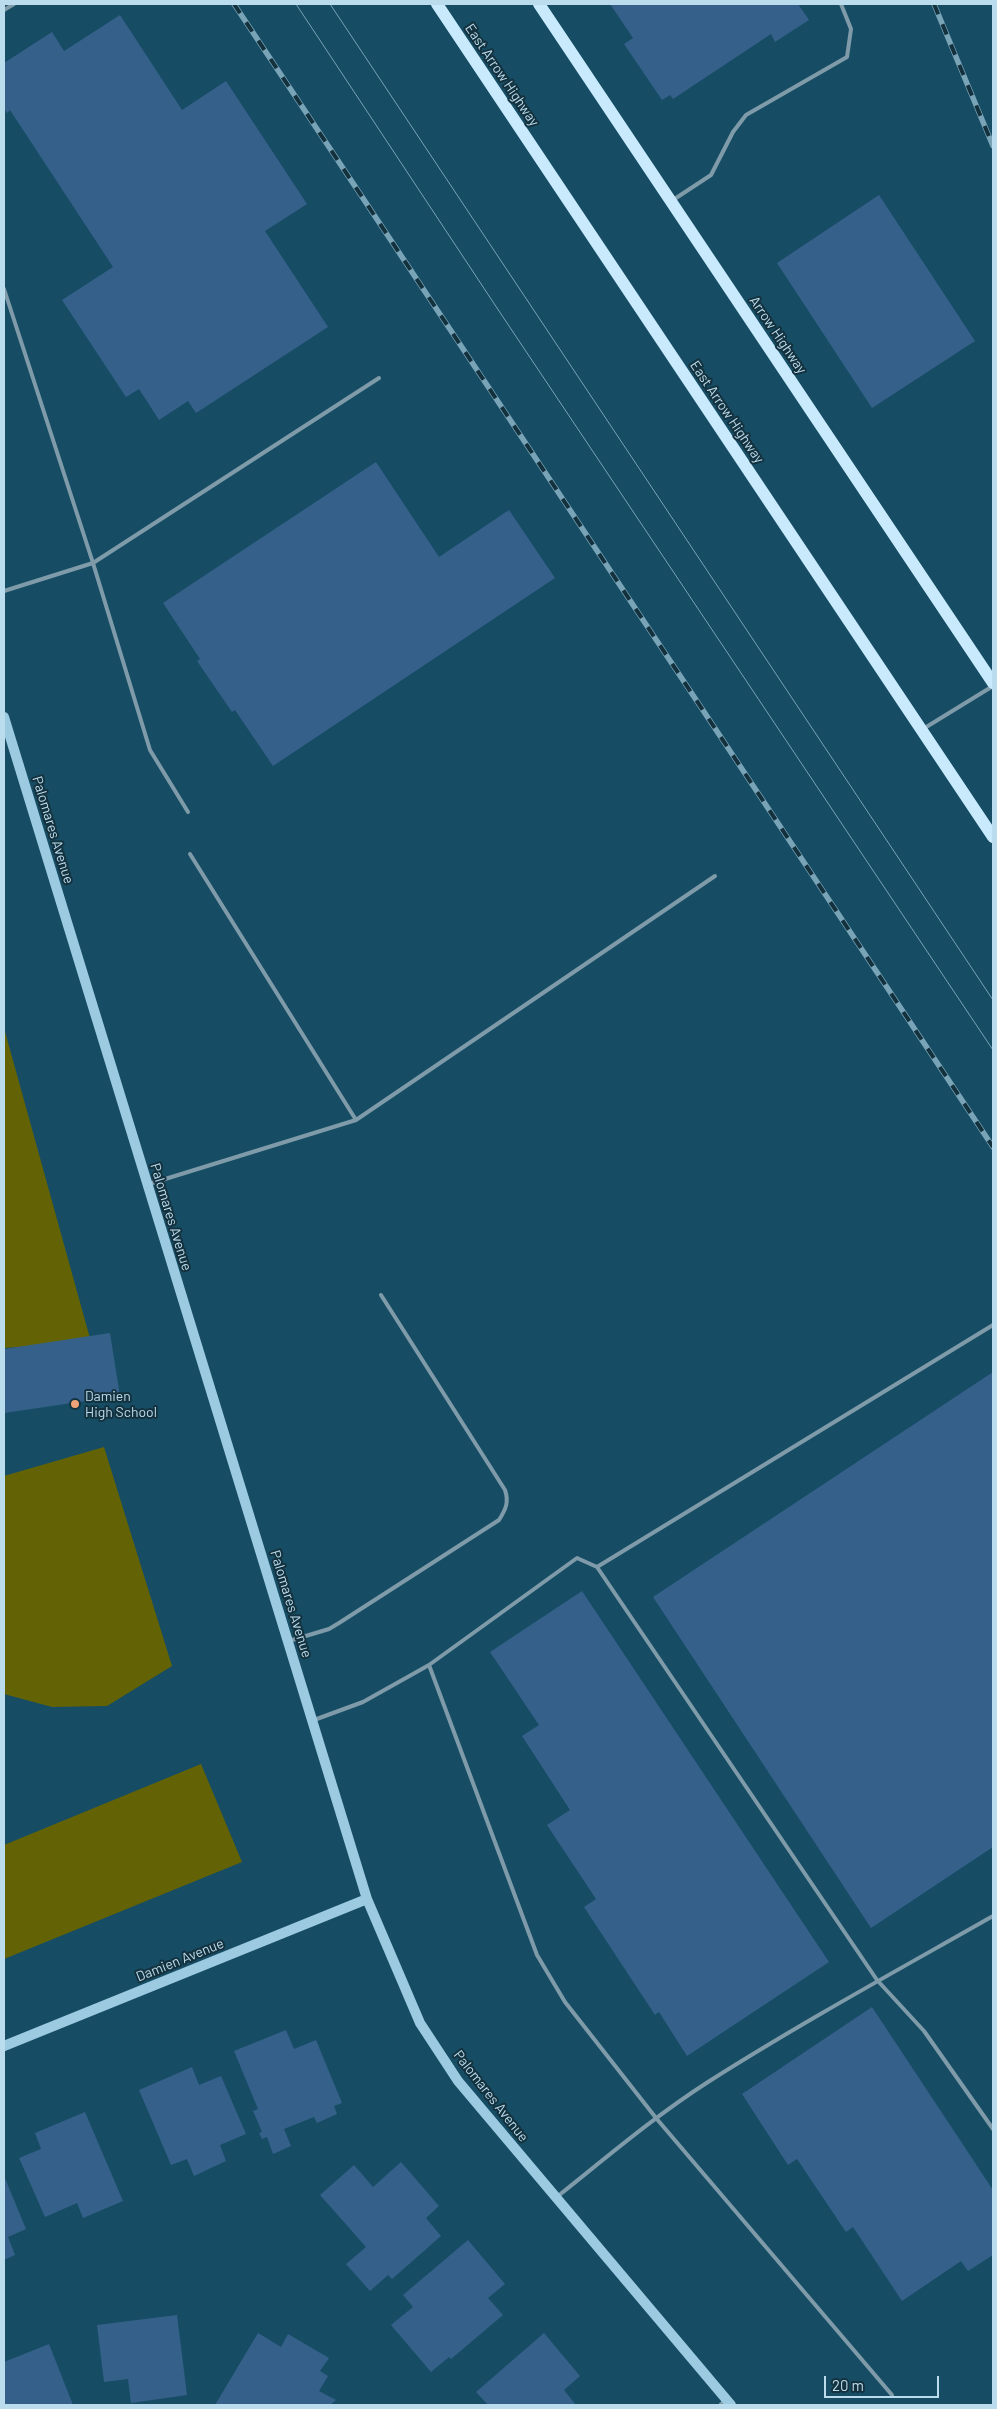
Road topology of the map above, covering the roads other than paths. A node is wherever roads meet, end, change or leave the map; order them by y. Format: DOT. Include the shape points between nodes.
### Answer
graph roads {
  1 [pos="14,4"];
  2 [pos="437,4"];
  3 [pos="539,4"];
  4 [pos="840,4"];
  5 [pos="4,10"];
  6 [pos="671,202"];
  7 [pos="4,289"];
  8 [pos="378,378"];
  9 [pos="93,563"];
  10 [pos="4,591"];
  11 [pos="993,684"];
  12 [pos="4,717"];
  13 [pos="922,730"];
  14 [pos="188,812"];
  15 [pos="993,837"];
  16 [pos="190,854"];
  17 [pos="715,876"];
  18 [pos="356,1120"];
  19 [pos="147,1184"];
  20 [pos="381,1295"];
  21 [pos="993,1325"];
  22 [pos="597,1567"];
  23 [pos="287,1642"];
  24 [pos="429,1665"];
  25 [pos="313,1721"];
  26 [pos="366,1899"];
  27 [pos="993,1916"];
  28 [pos="877,1980"];
  29 [pos="4,2046"];
  30 [pos="656,2118"];
  31 [pos="993,2129"];
  32 [pos="556,2198"];
  33 [pos="892,2395"];
  34 [pos="726,2404"];
  1 -- 5 [label="lane"];
  2 -- 13 [label="main road, East Arrow Highway"];
  3 -- 6 [label="main road, Arrow Highway"];
  4 -- 6 [label="lane" via="851,29 847,57 746,115 733,132 712,175"];
  6 -- 11 [label="main road, Arrow Highway"];
  7 -- 9 [label="lane"];
  8 -- 9 [label="lane"];
  9 -- 10 [label="lane"];
  9 -- 14 [label="lane" via="150,750"];
  11 -- 13 [label="lane"];
  12 -- 19 [label="street, Palomares Avenue"];
  13 -- 15 [label="main road, East Arrow Highway"];
  16 -- 18 [label="lane"];
  17 -- 18 [label="lane"];
  18 -- 19 [label="lane"];
  19 -- 23 [label="street, Palomares Avenue"];
  20 -- 23 [label="lane" via="508,1499 499,1520 329,1629"];
  21 -- 22 [label="lane"];
  22 -- 24 [label="lane" via="577,1558"];
  22 -- 28 [label="lane"];
  23 -- 25 [label="street, Palomares Avenue"];
  24 -- 25 [label="lane" via="363,1702"];
  24 -- 30 [label="lane" via="537,1956 565,2002"];
  25 -- 26 [label="street, Palomares Avenue"];
  26 -- 29 [label="street, Damien Avenue"];
  26 -- 32 [label="street, Palomares Avenue" via="420,2023 458,2082"];
  27 -- 28 [label="lane"];
  28 -- 30 [label="lane" via="708,2082"];
  28 -- 31 [label="lane" via="924,2031"];
  30 -- 32 [label="lane"];
  30 -- 33 [label="lane"];
  32 -- 34 [label="street, Palomares Avenue"];
}
